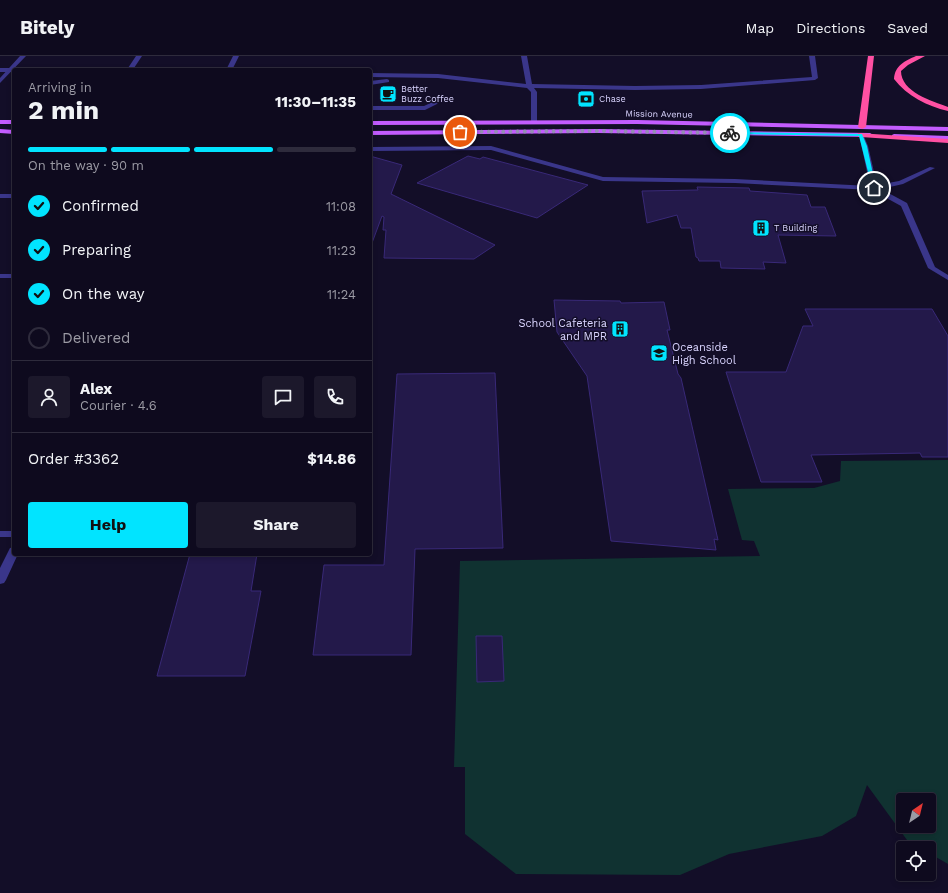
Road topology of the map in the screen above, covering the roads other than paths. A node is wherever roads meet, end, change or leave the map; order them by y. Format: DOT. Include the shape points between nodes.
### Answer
graph roads {
  1 [pos="22,56"];
  2 [pos="139,56"];
  3 [pos="236,56"];
  4 [pos="524,56"];
  5 [pos="812,56"];
  6 [pos="871,56"];
  7 [pos="922,56"];
  8 [pos="13,68"];
  9 [pos="131,68"];
  10 [pos="230,68"];
  11 [pos="0,70"];
  12 [pos="11,70"];
  13 [pos="372,75"];
  14 [pos="0,81"];
  15 [pos="435,81"];
  16 [pos="372,83"];
  17 [pos="529,86"];
  18 [pos="435,103"];
  19 [pos="372,108"];
  20 [pos="948,109"];
  21 [pos="0,122"];
  22 [pos="12,122"];
  23 [pos="534,122"];
  24 [pos="372,123"];
  25 [pos="948,129"];
  26 [pos="861,131"];
  27 [pos="0,132"];
  28 [pos="12,132"];
  29 [pos="430,132"];
  30 [pos="372,133"];
  31 [pos="948,138"];
  32 [pos="948,141"];
  33 [pos="372,149"];
  34 [pos="932,168"];
  35 [pos="874,188"];
  36 [pos="0,196"];
  37 [pos="12,196"];
  38 [pos="0,276"];
  39 [pos="12,276"];
  40 [pos="948,278"];
  41 [pos="0,534"];
  42 [pos="12,534"];
  43 [pos="12,554"];
  44 [pos="0,580"];
  1 -- 8 [label="street"];
  2 -- 9 [label="street"];
  3 -- 10 [label="street"];
  4 -- 17 [label="street"];
  5 -- 17 [label="street" via="815,78 701,87"];
  6 -- 26 [label="highway"];
  7 -- 20 [label="highway" via="904,64 897,76 899,82 915,96"];
  11 -- 12 [label="street"];
  12 -- 14 [label="street"];
  13 -- 17 [label="street" via="438,76"];
  15 -- 16 [label="street"];
  17 -- 23 [label="street" via="534,92"];
  18 -- 19 [label="street" via="425,108"];
  21 -- 22 [label="main road"];
  23 -- 24 [label="main road, Mission Avenue"];
  23 -- 26 [label="main road, Mission Avenue" via="684,123"];
  23 -- 29 [label="main road" via="527,127 458,128"];
  25 -- 26 [label="main road, Mission Avenue"];
  26 -- 29 [label="main road, Mission Avenue"];
  26 -- 31 [label="main road, Mission Avenue"];
  26 -- 32 [label="highway"];
  26 -- 35 [label="street"];
  27 -- 28 [label="main road"];
  29 -- 30 [label="main road, Mission Avenue"];
  33 -- 35 [label="street" via="491,148 604,179 735,181"];
  34 -- 35 [label="street" via="901,183"];
  35 -- 40 [label="street" via="904,205 932,268"];
  36 -- 37 [label="street"];
  38 -- 39 [label="street"];
  41 -- 42 [label="street"];
  43 -- 44 [label="street"];
}
